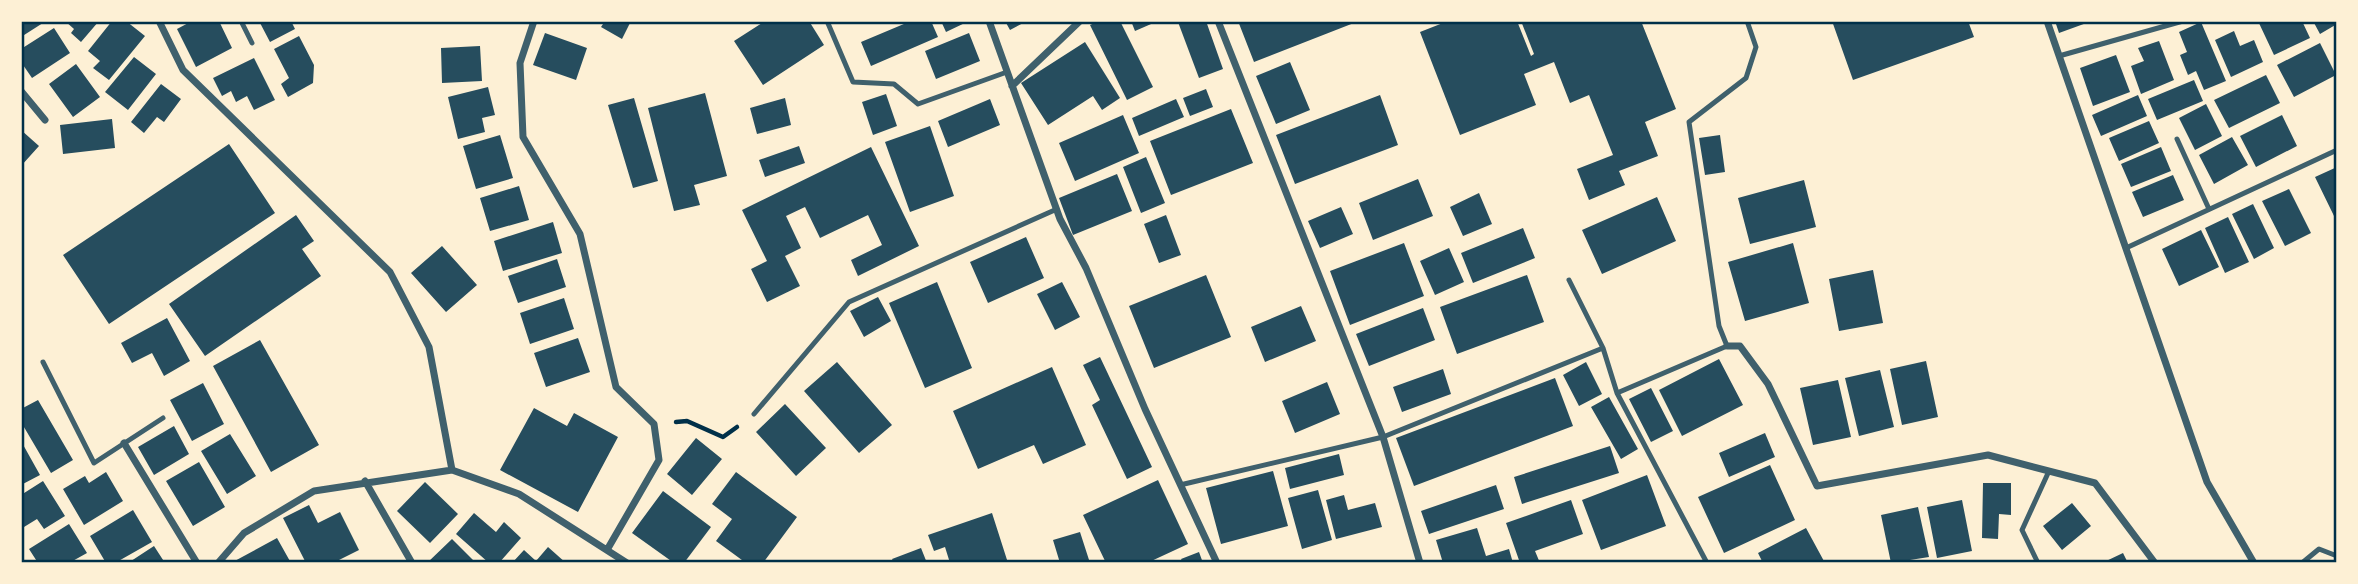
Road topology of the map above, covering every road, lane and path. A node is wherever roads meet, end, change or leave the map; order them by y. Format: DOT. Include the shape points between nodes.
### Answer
graph roads {
  1 [pos="159,21"];
  2 [pos="242,21"];
  3 [pos="534,21"];
  4 [pos="827,21"];
  5 [pos="989,21"];
  6 [pos="1080,21"];
  7 [pos="1218,21"];
  8 [pos="1747,21"];
  9 [pos="2047,21"];
  10 [pos="2183,21"];
  11 [pos="252,43"];
  12 [pos="2059,57"];
  13 [pos="1007,72"];
  14 [pos="1012,86"];
  15 [pos="21,91"];
  16 [pos="45,120"];
  17 [pos="2177,139"];
  18 [pos="2337,150"];
  19 [pos="1057,209"];
  20 [pos="2209,209"];
  21 [pos="2126,248"];
  22 [pos="1569,280"];
  23 [pos="1727,346"];
  24 [pos="1603,348"];
  25 [pos="43,362"];
  26 [pos="1617,393"];
  27 [pos="754,414"];
  28 [pos="163,418"];
  29 [pos="654,424"];
  30 [pos="1384,437"];
  31 [pos="124,443"];
  32 [pos="452,470"];
  33 [pos="2049,471"];
  34 [pos="365,481"];
  35 [pos="1180,485"];
  36 [pos="607,550"];
  37 [pos="2337,556"];
  38 [pos="197,563"];
  39 [pos="218,563"];
  40 [pos="412,563"];
  41 [pos="627,563"];
  42 [pos="1217,563"];
  43 [pos="1420,563"];
  44 [pos="1707,563"];
  45 [pos="2038,563"];
  46 [pos="2155,563"];
  47 [pos="2254,563"];
  48 [pos="2302,563"];
  1 -- 32 [label="street" via="183,70 390,272 429,347"];
  2 -- 11 [label="lane"];
  3 -- 29 [label="street" via="520,63 523,138 580,234 616,387"];
  4 -- 13 [label="lane" via="853,82 894,84 918,104"];
  5 -- 13 [label="street"];
  6 -- 14 [label="street"];
  7 -- 30 [label="street"];
  8 -- 23 [label="lane" via="1756,47 1746,78 1689,122 1719,326"];
  9 -- 12 [label="street"];
  10 -- 12 [label="lane"];
  12 -- 21 [label="street"];
  13 -- 14 [label="street"];
  14 -- 19 [label="street"];
  15 -- 16 [label="street"];
  17 -- 20 [label="lane"];
  18 -- 20 [label="lane"];
  19 -- 27 [label="lane" via="849,302"];
  19 -- 35 [label="street"];
  20 -- 21 [label="lane"];
  21 -- 47 [label="street" via="2207,482"];
  22 -- 24 [label="lane"];
  23 -- 26 [label="lane"];
  23 -- 33 [label="street" via="1740,346 1768,384 1817,486 1988,456"];
  24 -- 26 [label="lane"];
  24 -- 30 [label="lane"];
  25 -- 31 [label="lane" via="94,463"];
  26 -- 44 [label="lane"];
  27 -- 29 [label="path" via="723,437 687,421"];
  28 -- 31 [label="lane"];
  29 -- 36 [label="street" via="659,460"];
  30 -- 35 [label="lane"];
  30 -- 43 [label="street"];
  31 -- 38 [label="street"];
  32 -- 34 [label="street"];
  32 -- 36 [label="street" via="519,494"];
  33 -- 45 [label="lane" via="2022,530"];
  33 -- 46 [label="street" via="2095,483"];
  34 -- 39 [label="street" via="314,491 244,533"];
  34 -- 40 [label="street"];
  35 -- 42 [label="street"];
  36 -- 41 [label="street"];
  37 -- 48 [label="lane" via="2319,549"];
}
